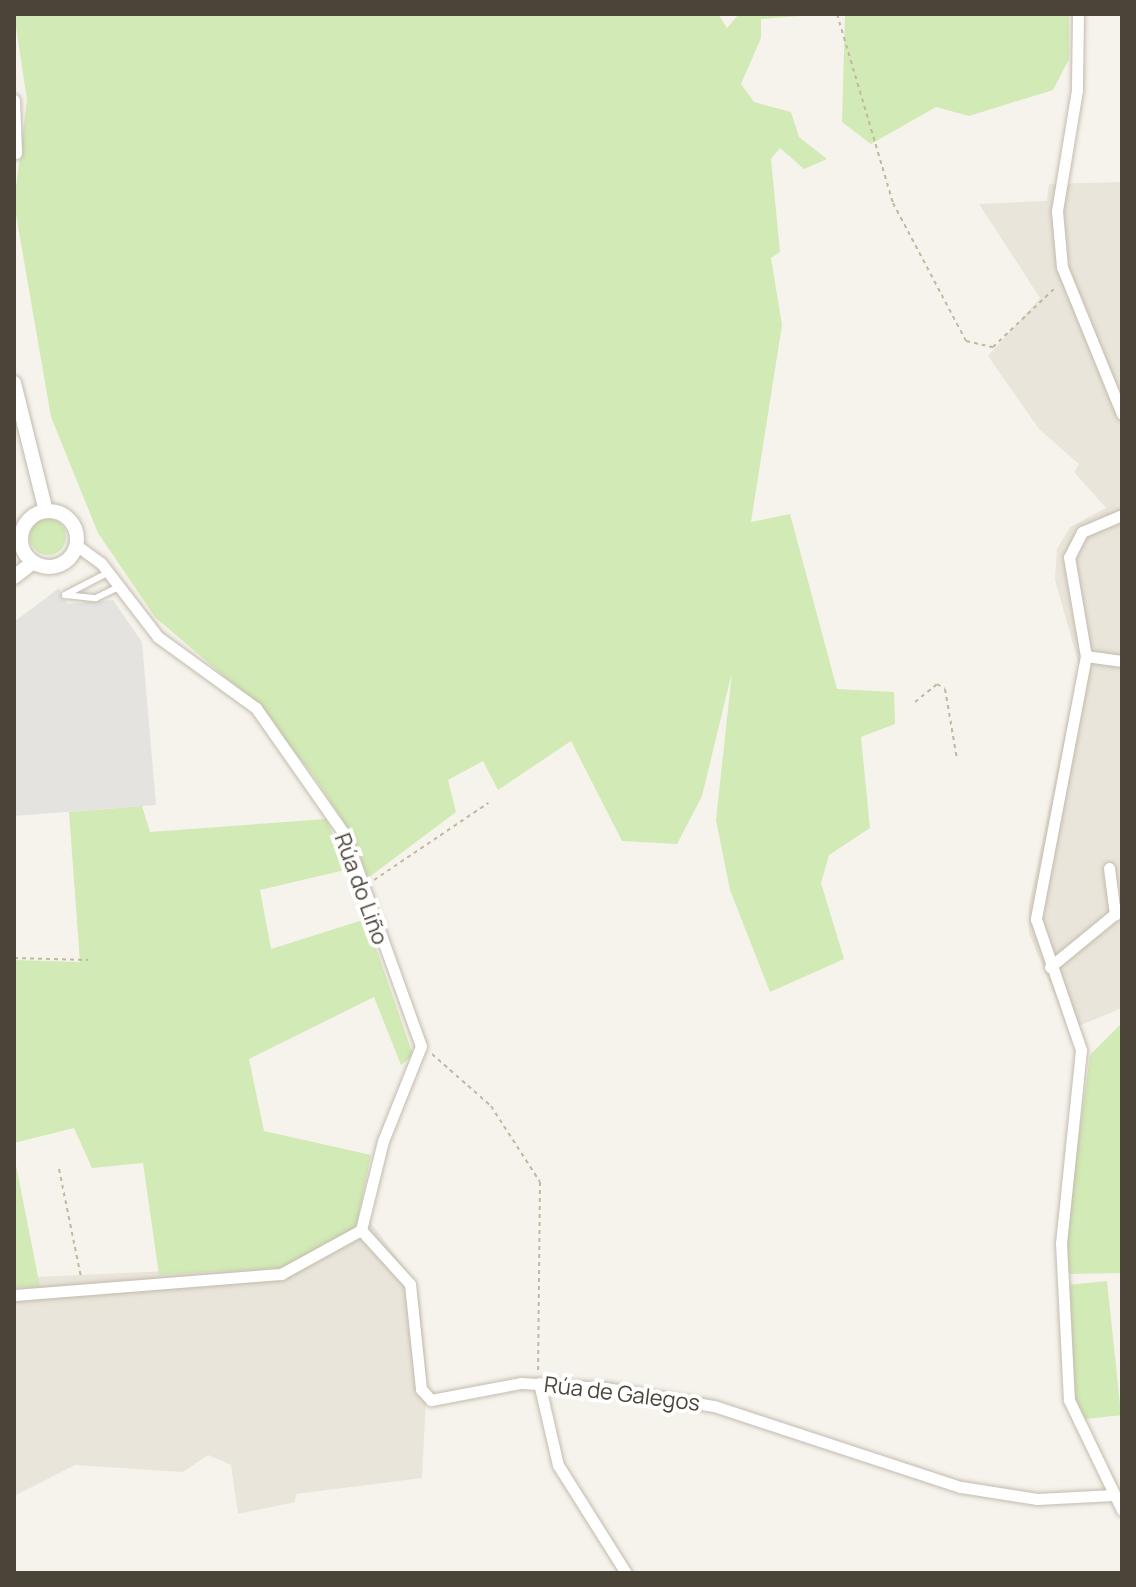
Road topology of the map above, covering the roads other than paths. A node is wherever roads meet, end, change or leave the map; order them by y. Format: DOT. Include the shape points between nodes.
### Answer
graph roads {
  1 [pos="1078,14"];
  2 [pos="14,100"];
  3 [pos="16,153"];
  4 [pos="14,383"];
  5 [pos="1122,414"];
  6 [pos="46,511"];
  7 [pos="1122,515"];
  8 [pos="76,545"];
  9 [pos="33,562"];
  10 [pos="109,571"];
  11 [pos="14,577"];
  12 [pos="119,587"];
  13 [pos="1086,656"];
  14 [pos="1122,661"];
  15 [pos="1109,868"];
  16 [pos="1118,911"];
  17 [pos="1050,967"];
  18 [pos="361,1230"];
  19 [pos="14,1295"];
  20 [pos="539,1383"];
  21 [pos="1118,1498"];
  22 [pos="1122,1510"];
  23 [pos="626,1573"];
  1 -- 5 [label="street" via="1077,90 1057,211 1067,288"];
  2 -- 3 [label="street"];
  4 -- 6 [label="street"];
  6 -- 8 [label="street" via="72,523"];
  6 -- 9 [label="street" via="21,532"];
  7 -- 13 [label="street" via="1082,532 1069,557"];
  8 -- 9 [label="street" via="59,565"];
  8 -- 10 [label="street, Rúa do Liño"];
  9 -- 11 [label="street"];
  10 -- 12 [label="street, Rúa do Liño"];
  10 -- 12 [label="lane" via="65,595 96,598"];
  12 -- 18 [label="street, Rúa do Liño" via="158,637 256,708 345,835 421,1046 383,1141"];
  13 -- 14 [label="street"];
  13 -- 17 [label="street" via="1036,919"];
  15 -- 16 [label="street"];
  16 -- 17 [label="street"];
  17 -- 21 [label="street" via="1081,1050 1061,1243 1069,1400"];
  18 -- 19 [label="street" via="281,1274"];
  18 -- 20 [label="street, Rúa de Galegos" via="410,1284 424,1395 436,1401"];
  20 -- 21 [label="street, Rúa de Galegos" via="714,1406 1006,1496"];
  20 -- 23 [label="street" via="558,1465"];
  21 -- 22 [label="street"];
}
